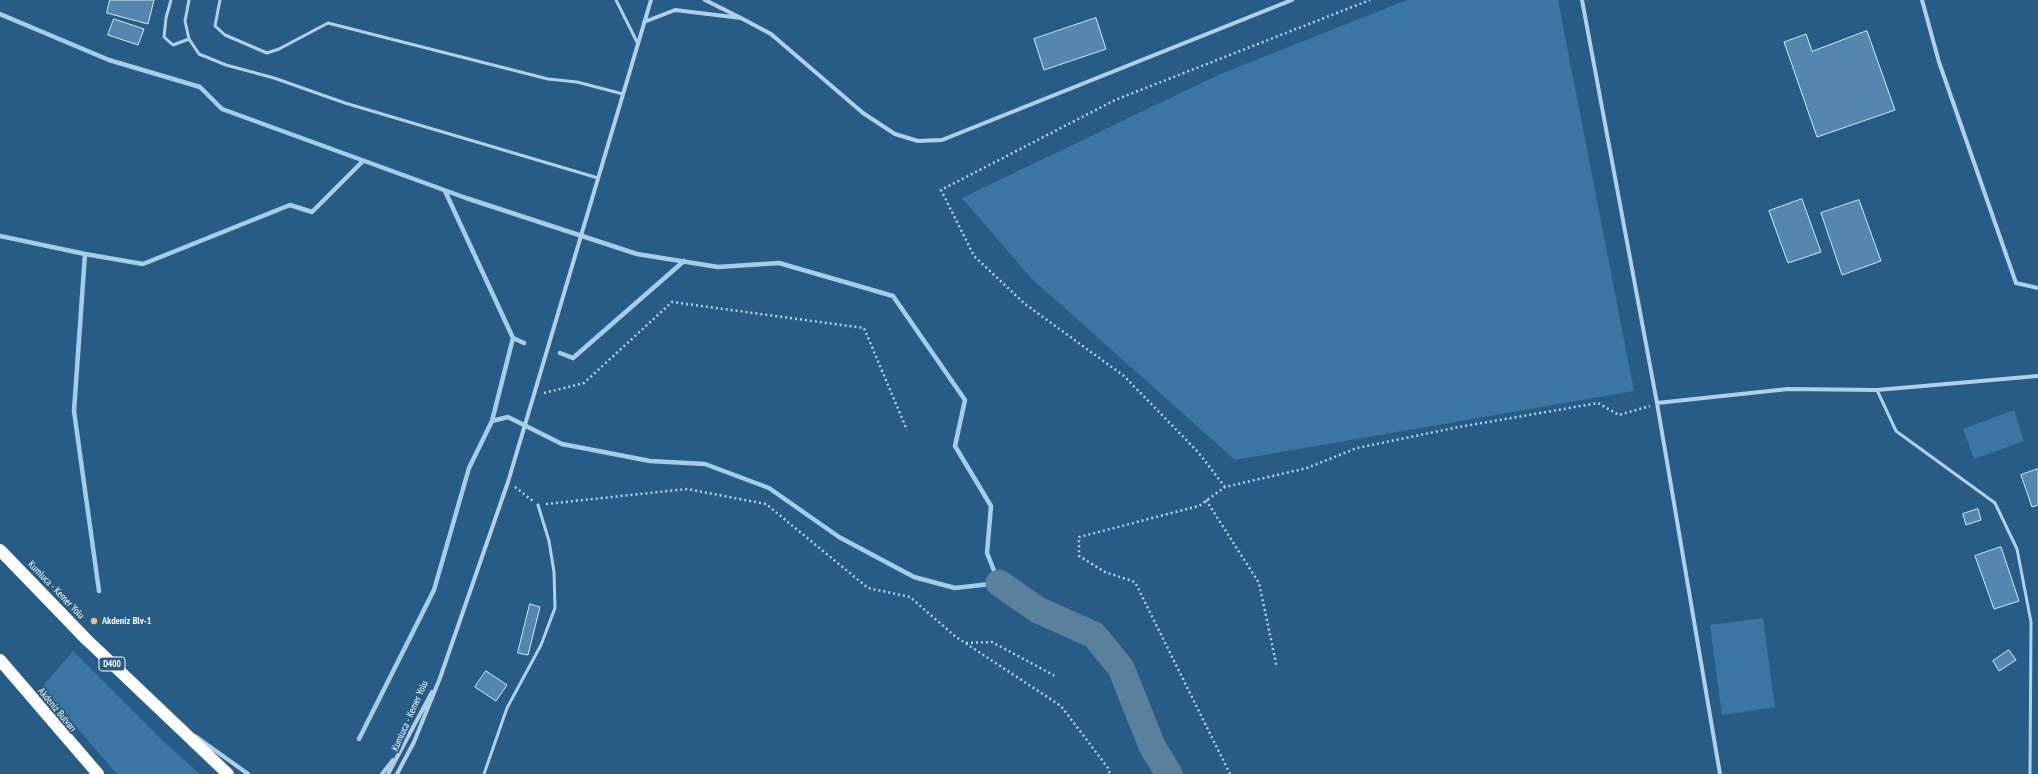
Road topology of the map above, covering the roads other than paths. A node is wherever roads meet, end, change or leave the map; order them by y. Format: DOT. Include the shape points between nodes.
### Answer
graph roads {
  1 [pos="171,0"];
  2 [pos="189,0"];
  3 [pos="220,0"];
  4 [pos="616,0"];
  5 [pos="651,0"];
  6 [pos="705,0"];
  7 [pos="1292,0"];
  8 [pos="1582,0"];
  9 [pos="1922,0"];
  10 [pos="741,18"];
  11 [pos="644,22"];
  12 [pos="189,39"];
  13 [pos="638,44"];
  14 [pos="623,94"];
  15 [pos="598,178"];
  16 [pos="2038,288"];
  17 [pos="2038,376"];
  18 [pos="1877,390"];
  19 [pos="1657,403"];
  20 [pos="538,505"];
  21 [pos="0,550"];
  22 [pos="3,666"];
  23 [pos="440,678"];
  24 [pos="164,713"];
  25 [pos="401,750"];
  26 [pos="98,774"];
  27 [pos="228,774"];
  28 [pos="248,774"];
  29 [pos="382,774"];
  30 [pos="388,774"];
  31 [pos="397,774"];
  32 [pos="484,774"];
  33 [pos="1720,774"];
  34 [pos="2030,774"];
  1 -- 12 [label="lane" via="164,37 173,45"];
  2 -- 12 [label="lane" via="186,21"];
  3 -- 14 [label="lane" via="216,26 225,35 268,53 328,23 548,79 577,82"];
  4 -- 13 [label="lane"];
  5 -- 11 [label="street"];
  6 -- 10 [label="street"];
  7 -- 10 [label="street" via="942,140 918,141 895,134 863,113 771,34"];
  8 -- 19 [label="street"];
  9 -- 16 [label="street" via="1939,62 2016,283"];
  10 -- 11 [label="street" via="675,10"];
  11 -- 13 [label="street"];
  12 -- 15 [label="lane" via="199,54 226,65"];
  13 -- 14 [label="street"];
  14 -- 15 [label="street"];
  15 -- 23 [label="street" via="508,482"];
  17 -- 18 [label="street"];
  18 -- 19 [label="street" via="1788,389"];
  18 -- 34 [label="lane" via="1896,432 1995,503 2017,550 2031,622"];
  19 -- 33 [label="street"];
  20 -- 32 [label="lane" via="549,541 554,572 555,608 541,645 506,708"];
  21 -- 24 [label="highway, Kumluca - Kemer Yolu / D400" via="86,639"];
  22 -- 26 [label="highway, Akdeniz Bulvarı"];
  23 -- 25 [label="street, Kumluca - Kemer Yolu"];
  23 -- 31 [label="street, Kumluca - Kemer Yolu" via="414,742"];
  24 -- 27 [label="highway, Kumluca - Kemer Yolu / D400"];
  24 -- 28 [label="street, Kumluca - Kemer Yolu / D400"];
  25 -- 29 [label="street, Kumluca - Kemer Yolu"];
  25 -- 30 [label="street, Kumluca - Kemer Yolu"];
}
